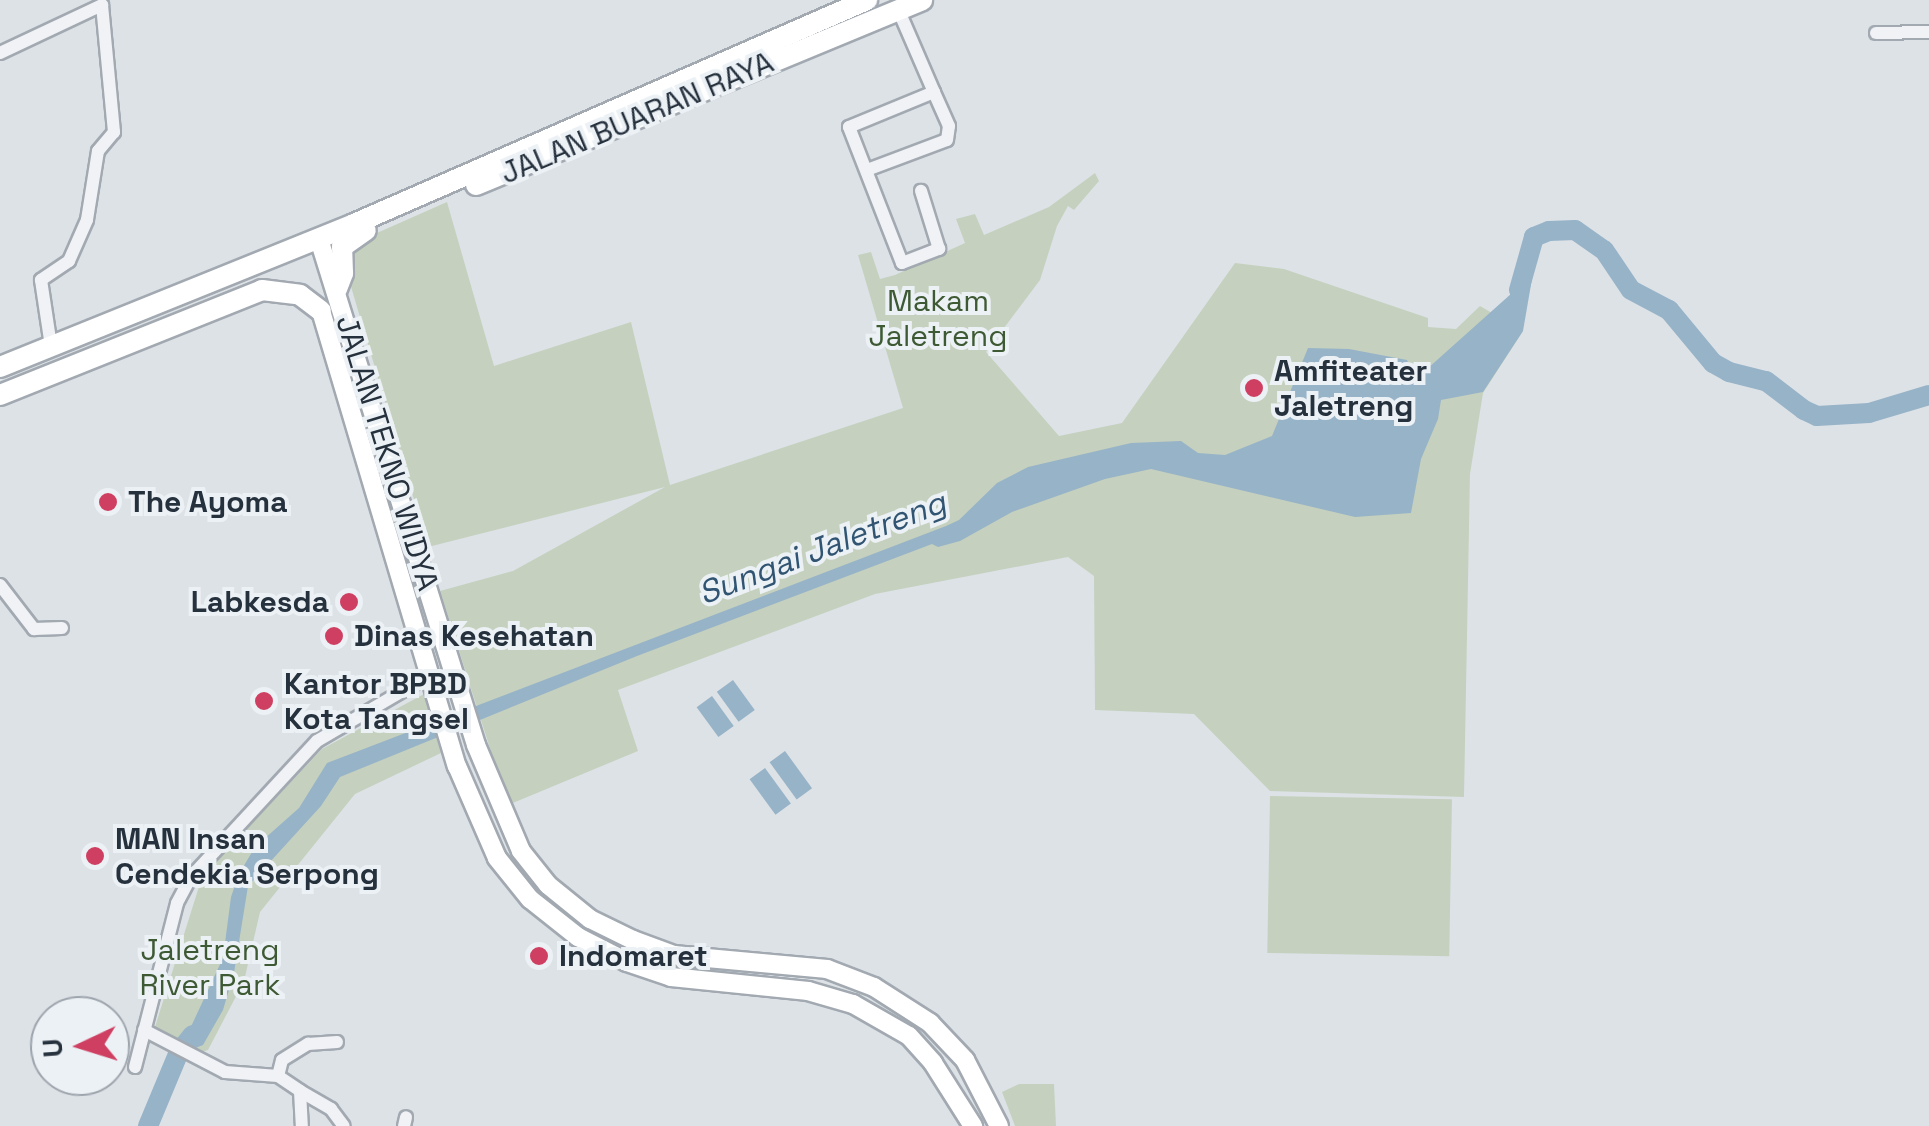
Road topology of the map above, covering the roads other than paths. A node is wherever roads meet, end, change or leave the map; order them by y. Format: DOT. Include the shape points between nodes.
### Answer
graph roads {
  1 [pos="867,0"];
  2 [pos="922,0"];
  3 [pos="104,2"];
  4 [pos="898,9"];
  5 [pos="1929,32"];
  6 [pos="1876,33"];
  7 [pos="0,53"];
  8 [pos="934,92"];
  9 [pos="867,170"];
  10 [pos="921,191"];
  11 [pos="412,205"];
  12 [pos="319,238"];
  13 [pos="336,289"];
  14 [pos="321,311"];
  15 [pos="50,346"];
  16 [pos="0,366"];
  17 [pos="0,394"];
  18 [pos="0,585"];
  19 [pos="62,628"];
  20 [pos="432,684"];
  21 [pos="144,1030"];
  22 [pos="337,1042"];
  23 [pos="135,1067"];
  24 [pos="278,1076"];
  25 [pos="300,1091"];
  26 [pos="302,1126"];
  27 [pos="344,1126"];
  28 [pos="973,1126"];
  29 [pos="999,1126"];
  1 -- 11 [label="main road, JALAN BUARAN RAYA"];
  2 -- 4 [label="main road, JALAN BUARAN RAYA"];
  3 -- 7 [label="street"];
  3 -- 15 [label="street" via="114,132 98,151 87,220 69,261 42,280"];
  4 -- 8 [label="street"];
  4 -- 11 [label="main road, JALAN BUARAN RAYA"];
  5 -- 6 [label="street"];
  8 -- 9 [label="street" via="949,126 947,140"];
  8 -- 9 [label="street" via="850,125"];
  9 -- 10 [label="street" via="902,263 939,249"];
  11 -- 12 [label="main road, JALAN BUARAN RAYA"];
  11 -- 13 [label="main road, JALAN BUARAN RAYA" via="352,236 340,252 344,271"];
  12 -- 13 [label="main road, JALAN TEKNO WIDYA"];
  12 -- 15 [label="main road, JALAN BUARAN RAYA"];
  13 -- 29 [label="main road, JALAN TEKNO WIDYA" via="476,745 521,851 548,885 590,919 674,955 776,961 874,987 930,1023 965,1060"];
  14 -- 17 [label="main road, JALAN TEKNO WIDYA" via="300,294 262,290"];
  14 -- 20 [label="main road, JALAN TEKNO WIDYA"];
  15 -- 16 [label="main road, JALAN BUARAN RAYA"];
  18 -- 19 [label="street" via="34,629"];
  20 -- 21 [label="street" via="317,742 191,877 177,904"];
  20 -- 28 [label="main road, JALAN TEKNO WIDYA" via="497,858 530,899 578,937 672,978 808,991 854,1004 908,1036"];
  21 -- 23 [label="street"];
  21 -- 24 [label="street" via="225,1072"];
  22 -- 24 [label="street" via="308,1044 282,1060"];
  24 -- 25 [label="street"];
  25 -- 26 [label="street"];
  25 -- 27 [label="street" via="332,1109"];
}
